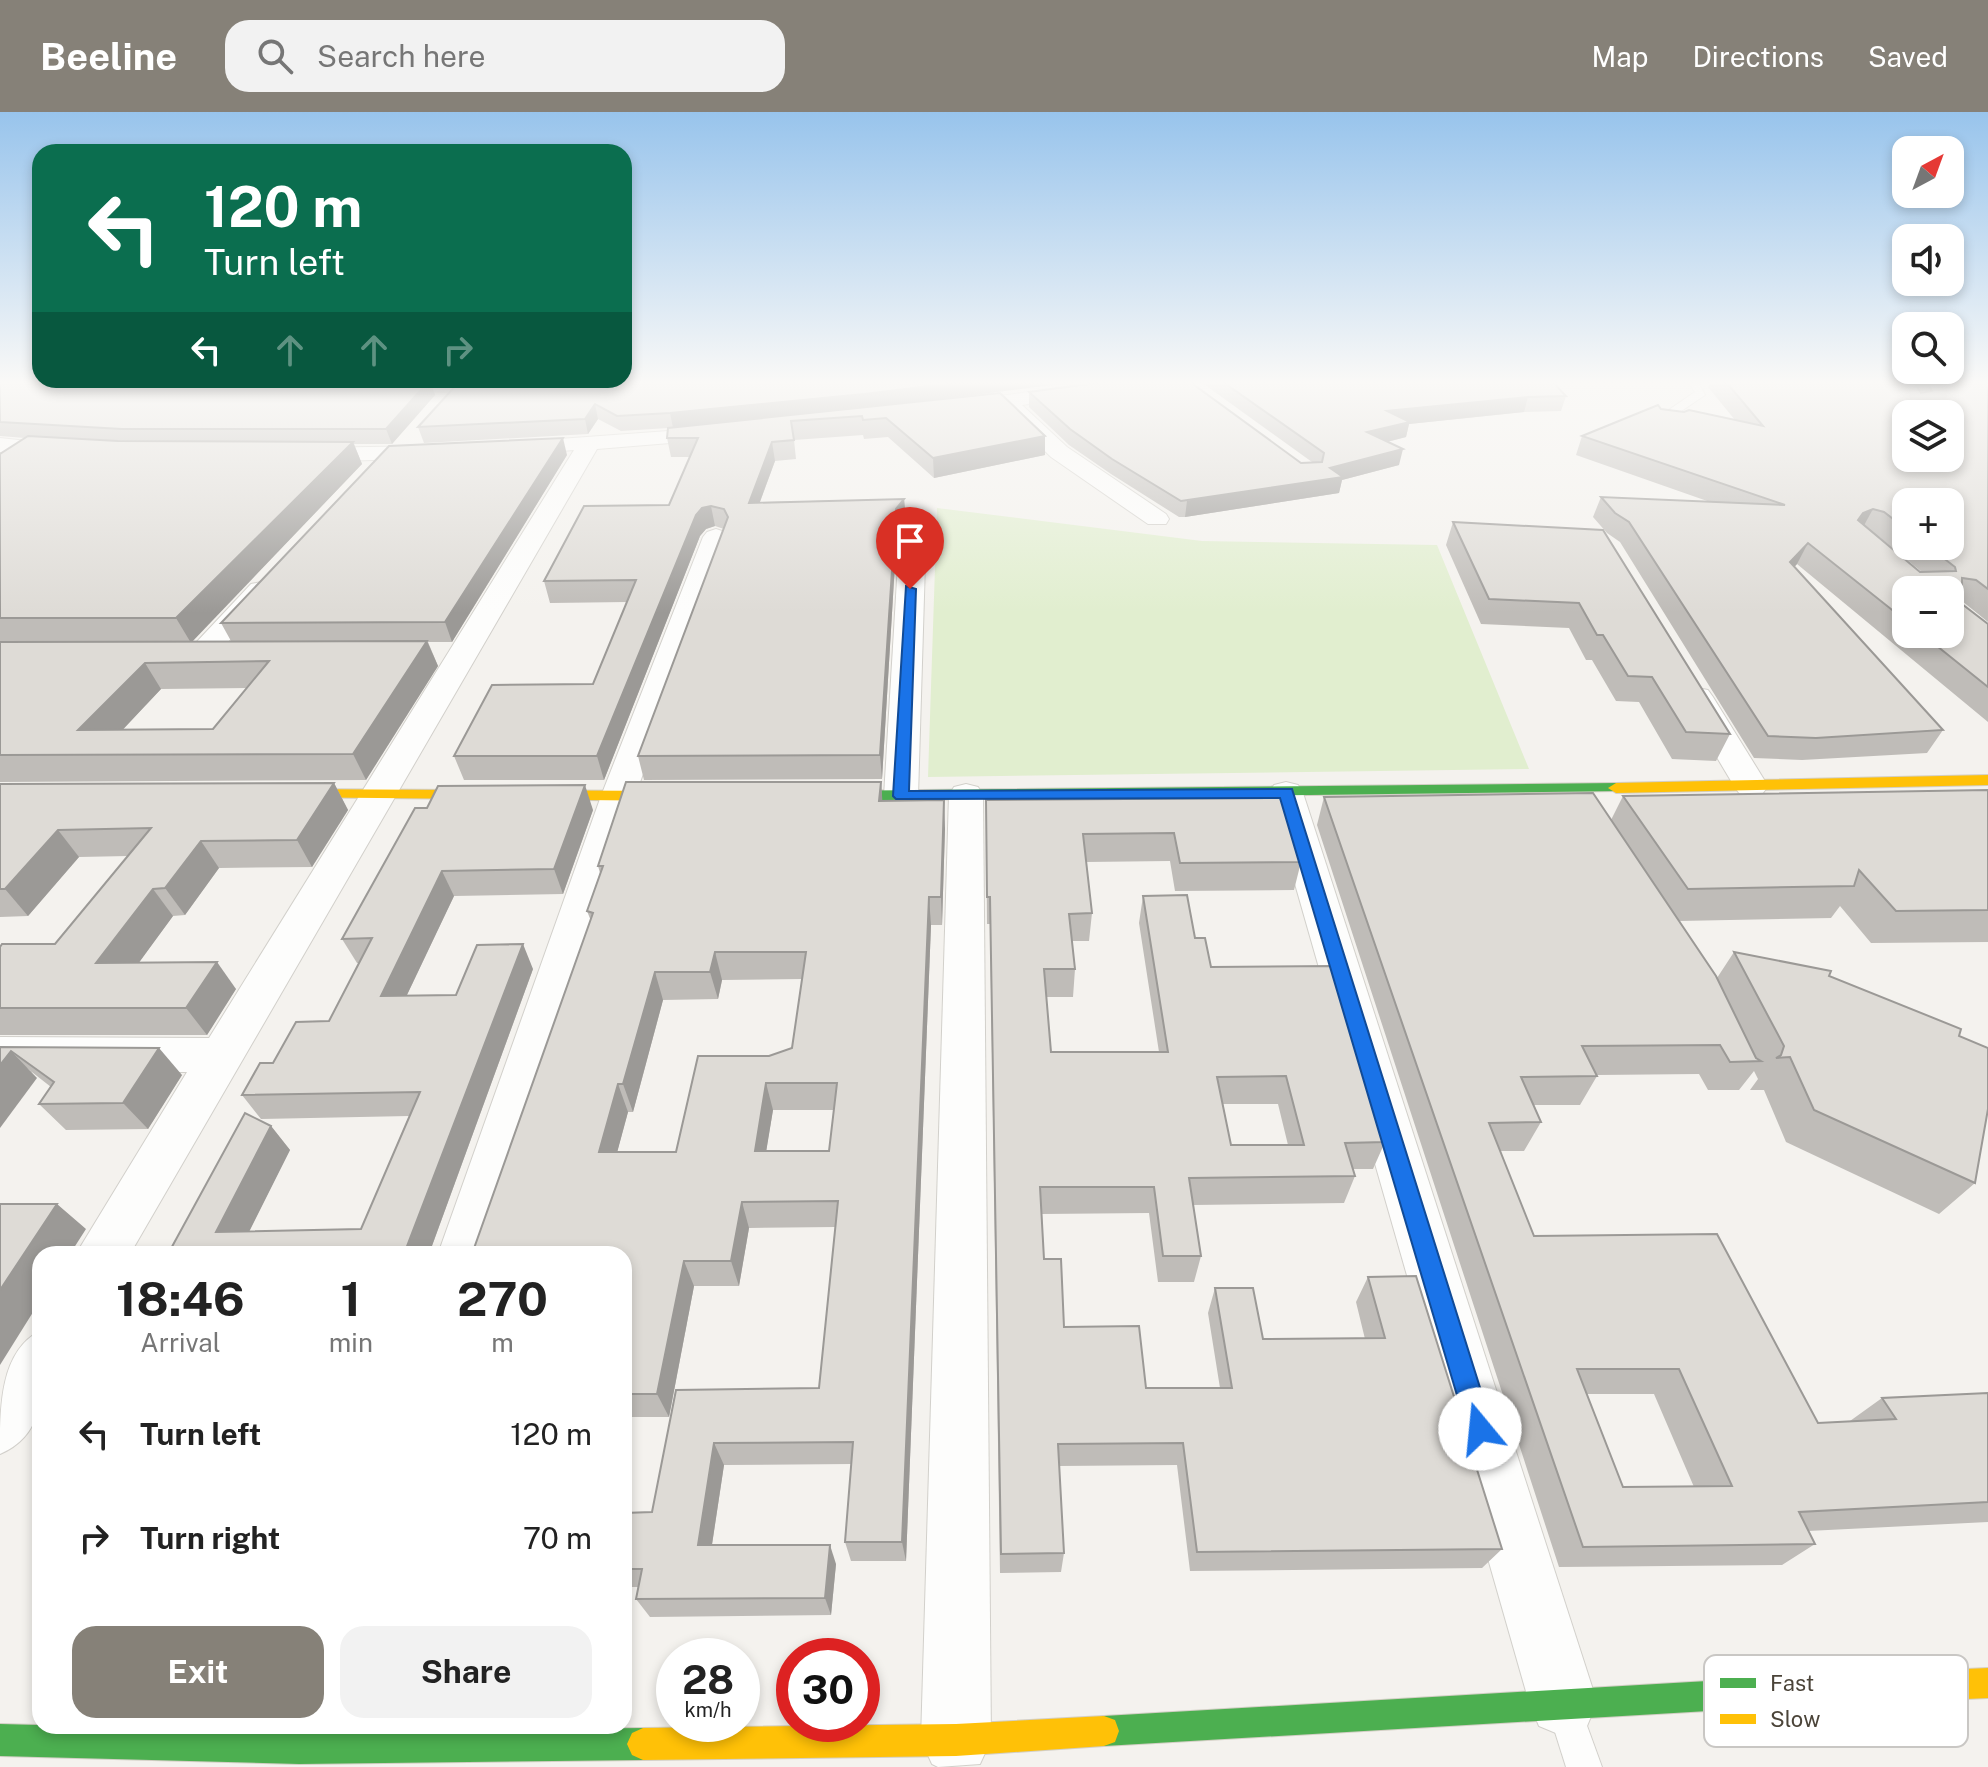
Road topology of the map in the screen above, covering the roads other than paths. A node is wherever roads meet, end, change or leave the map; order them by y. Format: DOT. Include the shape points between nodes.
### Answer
graph roads {
  1 [pos="387,459"];
  2 [pos="580,459"];
  3 [pos="1070,459"];
  4 [pos="364,479"];
  5 [pos="1157,519"];
  6 [pos="913,530"];
  7 [pos="716,537"];
  8 [pos="277,573"];
  9 [pos="170,654"];
  10 [pos="201,654"];
  11 [pos="232,654"];
  12 [pos="435,654"];
  13 [pos="466,654"];
  14 [pos="1686,679"];
  15 [pos="1988,780"];
  16 [pos="1751,786"];
  17 [pos="1570,789"];
  18 [pos="377,793"];
  19 [pos="1286,793"];
  20 [pos="267,794"];
  21 [pos="966,795"];
  22 [pos="618,796"];
  23 [pos="696,796"];
  24 [pos="807,796"];
  25 [pos="901,796"];
  26 [pos="1586,815"];
  27 [pos="0,1054"];
  28 [pos="221,1055"];
  29 [pos="107,1246"];
  30 [pos="467,1246"];
  31 [pos="32,1371"];
  32 [pos="0,1425"];
  33 [pos="1988,1683"];
  34 [pos="1968,1684"];
  35 [pos="1704,1696"];
  36 [pos="1563,1702"];
  37 [pos="303,1737"];
  38 [pos="0,1740"];
  39 [pos="956,1753"];
  40 [pos="1584,1767"];
  1 -- 4 [label="street"];
  2 -- 13 [label="street"];
  3 -- 5 [label="street"];
  6 -- 25 [label="street"];
  7 -- 22 [label="street"];
  8 -- 10 [label="street"];
  9 -- 10 [label="street"];
  10 -- 11 [label="street"];
  12 -- 13 [label="street"];
  13 -- 18 [label="street"];
  14 -- 16 [label="street"];
  15 -- 16 [label="street"];
  16 -- 17 [label="street"];
  17 -- 19 [label="street"];
  17 -- 26 [label="lane"];
  18 -- 20 [label="street"];
  18 -- 22 [label="street"];
  18 -- 28 [label="street"];
  19 -- 21 [label="street"];
  19 -- 36 [label="street"];
  21 -- 25 [label="street"];
  21 -- 39 [label="street"];
  22 -- 23 [label="street"];
  22 -- 30 [label="street"];
  24 -- 25 [label="street"];
  27 -- 28 [label="street"];
  28 -- 29 [label="street"];
  31 -- 32 [label="street"];
  33 -- 34 [label="street"];
  35 -- 36 [label="street"];
  36 -- 39 [label="street"];
  36 -- 40 [label="lane"];
  37 -- 38 [label="street"];
  37 -- 39 [label="street"];
}
